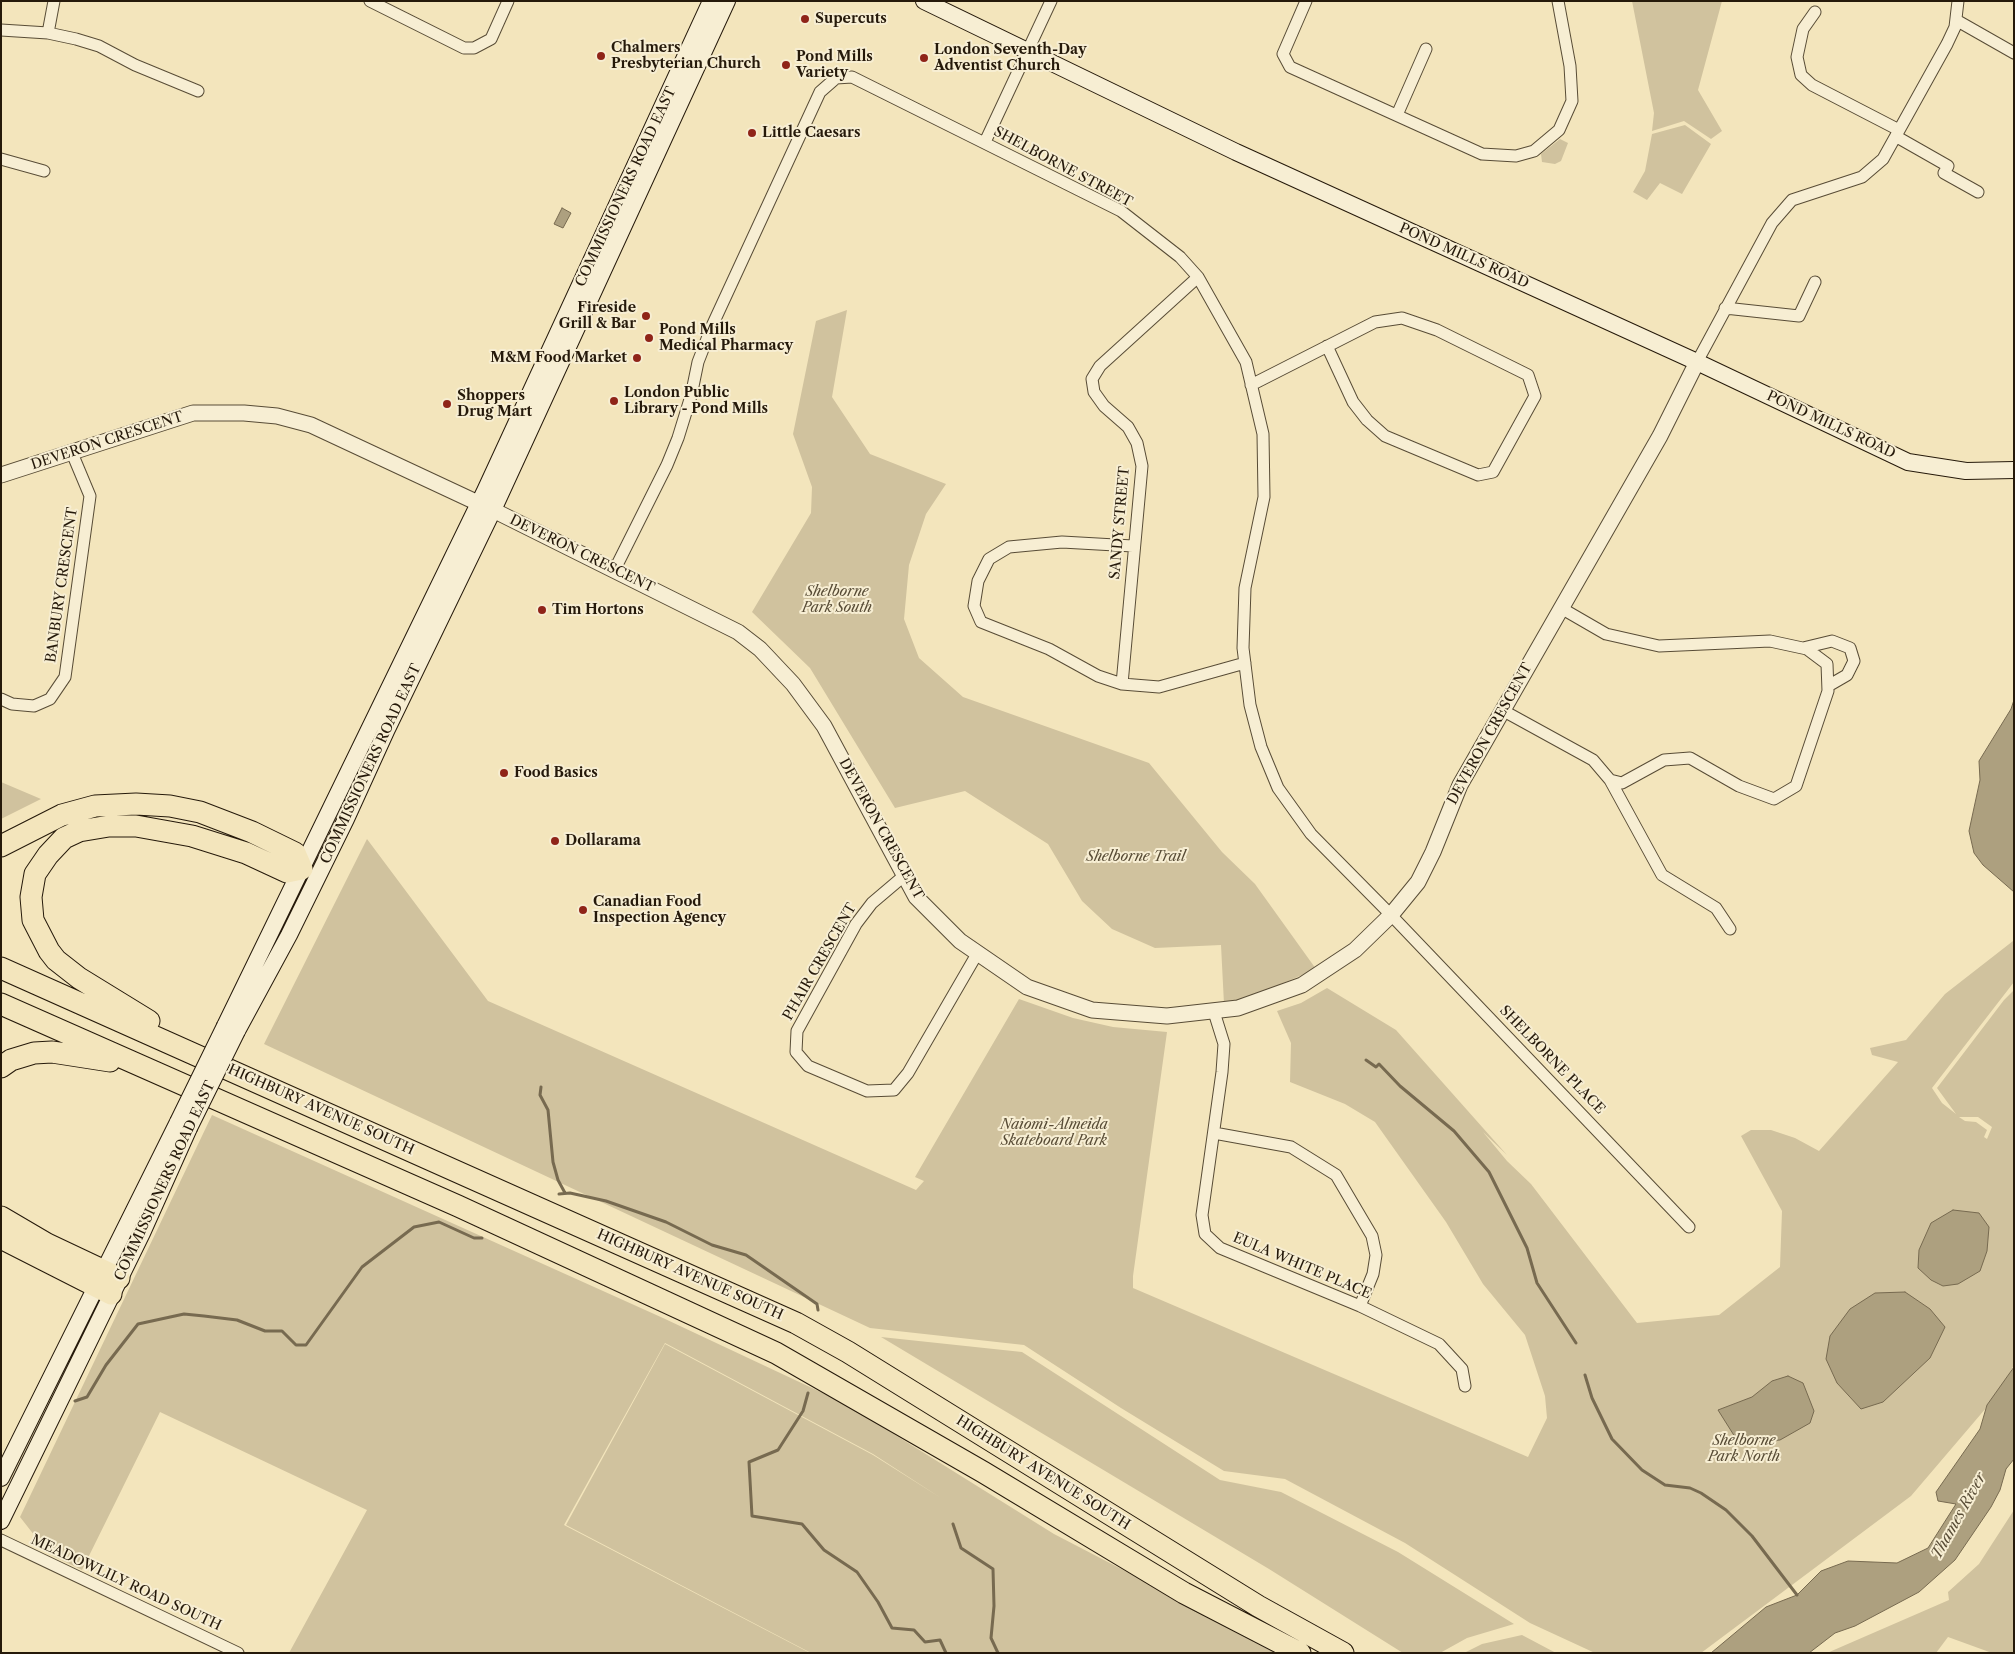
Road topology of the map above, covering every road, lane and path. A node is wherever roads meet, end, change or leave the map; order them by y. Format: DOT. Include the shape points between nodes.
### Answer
graph roads {
  1 [pos="54,1"];
  2 [pos="370,1"];
  3 [pos="508,1"];
  4 [pos="711,1"];
  5 [pos="727,1"];
  6 [pos="924,1"];
  7 [pos="1051,1"];
  8 [pos="1306,1"];
  9 [pos="1558,1"];
  10 [pos="1958,1"];
  11 [pos="1815,12"];
  12 [pos="1956,20"];
  13 [pos="1,30"];
  14 [pos="48,34"];
  15 [pos="1426,49"];
  16 [pos="1027,52"];
  17 [pos="2014,53"];
  18 [pos="198,91"];
  19 [pos="1397,115"];
  20 [pos="1898,134"];
  21 [pos="985,142"];
  22 [pos="1,159"];
  23 [pos="44,171"];
  24 [pos="1978,192"];
  25 [pos="1198,277"];
  26 [pos="1815,282"];
  27 [pos="1725,308"];
  28 [pos="1327,346"];
  29 [pos="1697,362"];
  30 [pos="1251,385"];
  31 [pos="72,453"];
  32 [pos="2014,470"];
  33 [pos="1,475"];
  34 [pos="486,506"];
  35 [pos="1133,546"];
  36 [pos="615,569"];
  37 [pos="1561,608"];
  38 [pos="1803,648"];
  39 [pos="1245,663"];
  40 [pos="1122,684"];
  41 [pos="1828,686"];
  42 [pos="1,699"];
  43 [pos="1502,710"];
  44 [pos="1610,780"];
  45 [pos="1,846"];
  46 [pos="310,873"];
  47 [pos="905,875"];
  48 [pos="1391,915"];
  49 [pos="1730,929"];
  50 [pos="977,954"];
  51 [pos="1,968"];
  52 [pos="1,1004"];
  53 [pos="1214,1012"];
  54 [pos="191,1052"];
  55 [pos="1,1066"];
  56 [pos="180,1081"];
  57 [pos="1214,1133"];
  58 [pos="1,1217"];
  59 [pos="1690,1227"];
  60 [pos="1,1238"];
  61 [pos="108,1282"];
  62 [pos="1360,1306"];
  63 [pos="1465,1386"];
  64 [pos="1,1478"];
  65 [pos="1,1521"];
  66 [pos="1,1540"];
  67 [pos="238,1653"];
  68 [pos="1300,1653"];
  69 [pos="1342,1653"];
  1 -- 14 [label="street"];
  2 -- 3 [label="street" via="464,48 474,48 491,39"];
  4 -- 34 [label="main road, COMMISSIONERS ROAD EAST"];
  5 -- 34 [label="main road, COMMISSIONERS ROAD EAST"];
  6 -- 16 [label="main road, POND MILLS ROAD"];
  7 -- 16 [label="street"];
  8 -- 19 [label="street" via="1283,54 1290,67"];
  9 -- 19 [label="street" via="1570,66 1572,102 1558,130 1534,151 1516,156 1482,154"];
  10 -- 12 [label="street"];
  11 -- 20 [label="street" via="1803,29 1797,56 1801,75 1812,85"];
  12 -- 17 [label="street"];
  12 -- 20 [label="street" via="1947,44"];
  13 -- 14 [label="street"];
  14 -- 18 [label="street" via="99,46"];
  15 -- 19 [label="street"];
  16 -- 21 [label="street"];
  16 -- 29 [label="main road, POND MILLS ROAD" via="1236,152"];
  20 -- 24 [label="street" via="1948,166 1944,173"];
  20 -- 27 [label="street" via="1883,159 1862,177 1792,200 1772,223"];
  21 -- 25 [label="street, SHELBORNE STREET" via="1121,211 1180,257"];
  21 -- 36 [label="street, SHELBORNE STREET" via="852,77 836,78 820,92 712,326 698,362 678,438"];
  22 -- 23 [label="street"];
  25 -- 30 [label="street, SHELBORNE STREET" via="1246,362"];
  25 -- 35 [label="street, SANDY STREET" via="1100,366 1092,378 1094,392 1104,406 1128,427 1137,443 1142,466"];
  26 -- 27 [label="street" via="1799,316"];
  27 -- 29 [label="street"];
  28 -- 28 [label="street" via="1375,322 1402,318 1437,330 1528,375 1535,396 1493,472 1478,475 1385,436 1353,402"];
  28 -- 30 [label="street"];
  29 -- 32 [label="main road, POND MILLS ROAD" via="1908,462 1966,470"];
  29 -- 37 [label="street, DEVERON CRESCENT" via="1660,436"];
  30 -- 39 [label="street, SHELBORNE STREET" via="1263,434 1264,497 1245,588"];
  31 -- 33 [label="street, DEVERON CRESCENT"];
  31 -- 34 [label="street, DEVERON CRESCENT" via="193,413 277,416 311,425"];
  31 -- 42 [label="street, BANBURY CRESCENT" via="90,496 65,677 50,699 34,706 12,704"];
  34 -- 36 [label="street, DEVERON CRESCENT"];
  34 -- 46 [label="main road, COMMISSIONERS ROAD EAST"];
  35 -- 40 [label="street, SANDY STREET"];
  35 -- 40 [label="street" via="1062,542 1009,547 989,559 978,581 974,606 981,622 1049,649 1098,676"];
  36 -- 47 [label="street, DEVERON CRESCENT" via="738,632 760,649 824,726"];
  37 -- 38 [label="street" via="1606,634 1660,646 1770,641"];
  37 -- 43 [label="street, DEVERON CRESCENT"];
  38 -- 41 [label="street" via="1827,664"];
  38 -- 41 [label="street" via="1832,641 1850,648 1854,661 1847,675"];
  39 -- 40 [label="street" via="1159,687"];
  39 -- 48 [label="street, SHELBORNE STREET" via="1258,739 1278,788 1311,834"];
  41 -- 44 [label="street" via="1796,786 1774,799 1739,786 1690,758 1664,760 1622,783"];
  43 -- 44 [label="street" via="1593,760"];
  43 -- 48 [label="street, DEVERON CRESCENT" via="1460,785 1418,882"];
  44 -- 49 [label="street" via="1662,875 1716,908"];
  45 -- 46 [label="highway" via="62,816 95,806 170,806 200,812 252,832 295,854"];
  46 -- 54 [label="highway" via="287,872 246,853 192,836 136,826 79,831 64,838 38,869 31,897 33,920 56,960 177,1039"];
  46 -- 61 [label="main road, COMMISSIONERS ROAD EAST, bridge"];
  47 -- 50 [label="street, DEVERON CRESCENT" via="916,897 960,942"];
  47 -- 50 [label="street, PHAIR CRESCENT" via="872,903 856,924 797,1031 796,1052 808,1066 867,1091 894,1090 908,1073"];
  48 -- 53 [label="street, DEVERON CRESCENT" via="1355,950 1302,985 1238,1008"];
  48 -- 59 [label="street, SHELBORNE PLACE"];
  50 -- 53 [label="street, DEVERON CRESCENT" via="1027,987 1092,1010 1167,1016"];
  51 -- 54 [label="highway, HIGHBURY AVENUE SOUTH"];
  52 -- 56 [label="highway, HIGHBURY AVENUE SOUTH"];
  53 -- 57 [label="street, EULA WHITE PLACE" via="1224,1044"];
  54 -- 69 [label="highway, HIGHBURY AVENUE SOUTH" via="796,1323 1258,1606"];
  55 -- 56 [label="highway" via="34,1053 52,1052 109,1061"];
  56 -- 68 [label="highway, HIGHBURY AVENUE SOUTH" via="776,1353 1184,1592"];
  57 -- 62 [label="street, EULA WHITE PLACE" via="1202,1215 1205,1234 1220,1248"];
  57 -- 62 [label="street" via="1290,1147 1336,1175 1372,1236 1376,1255 1373,1274"];
  58 -- 61 [label="highway"];
  60 -- 61 [label="highway"];
  61 -- 64 [label="main road, COMMISSIONERS ROAD EAST"];
  61 -- 65 [label="main road, COMMISSIONERS ROAD EAST"];
  62 -- 63 [label="street, EULA WHITE PLACE" via="1440,1344 1462,1369"];
  66 -- 67 [label="street, MEADOWLILY ROAD SOUTH"];
}
